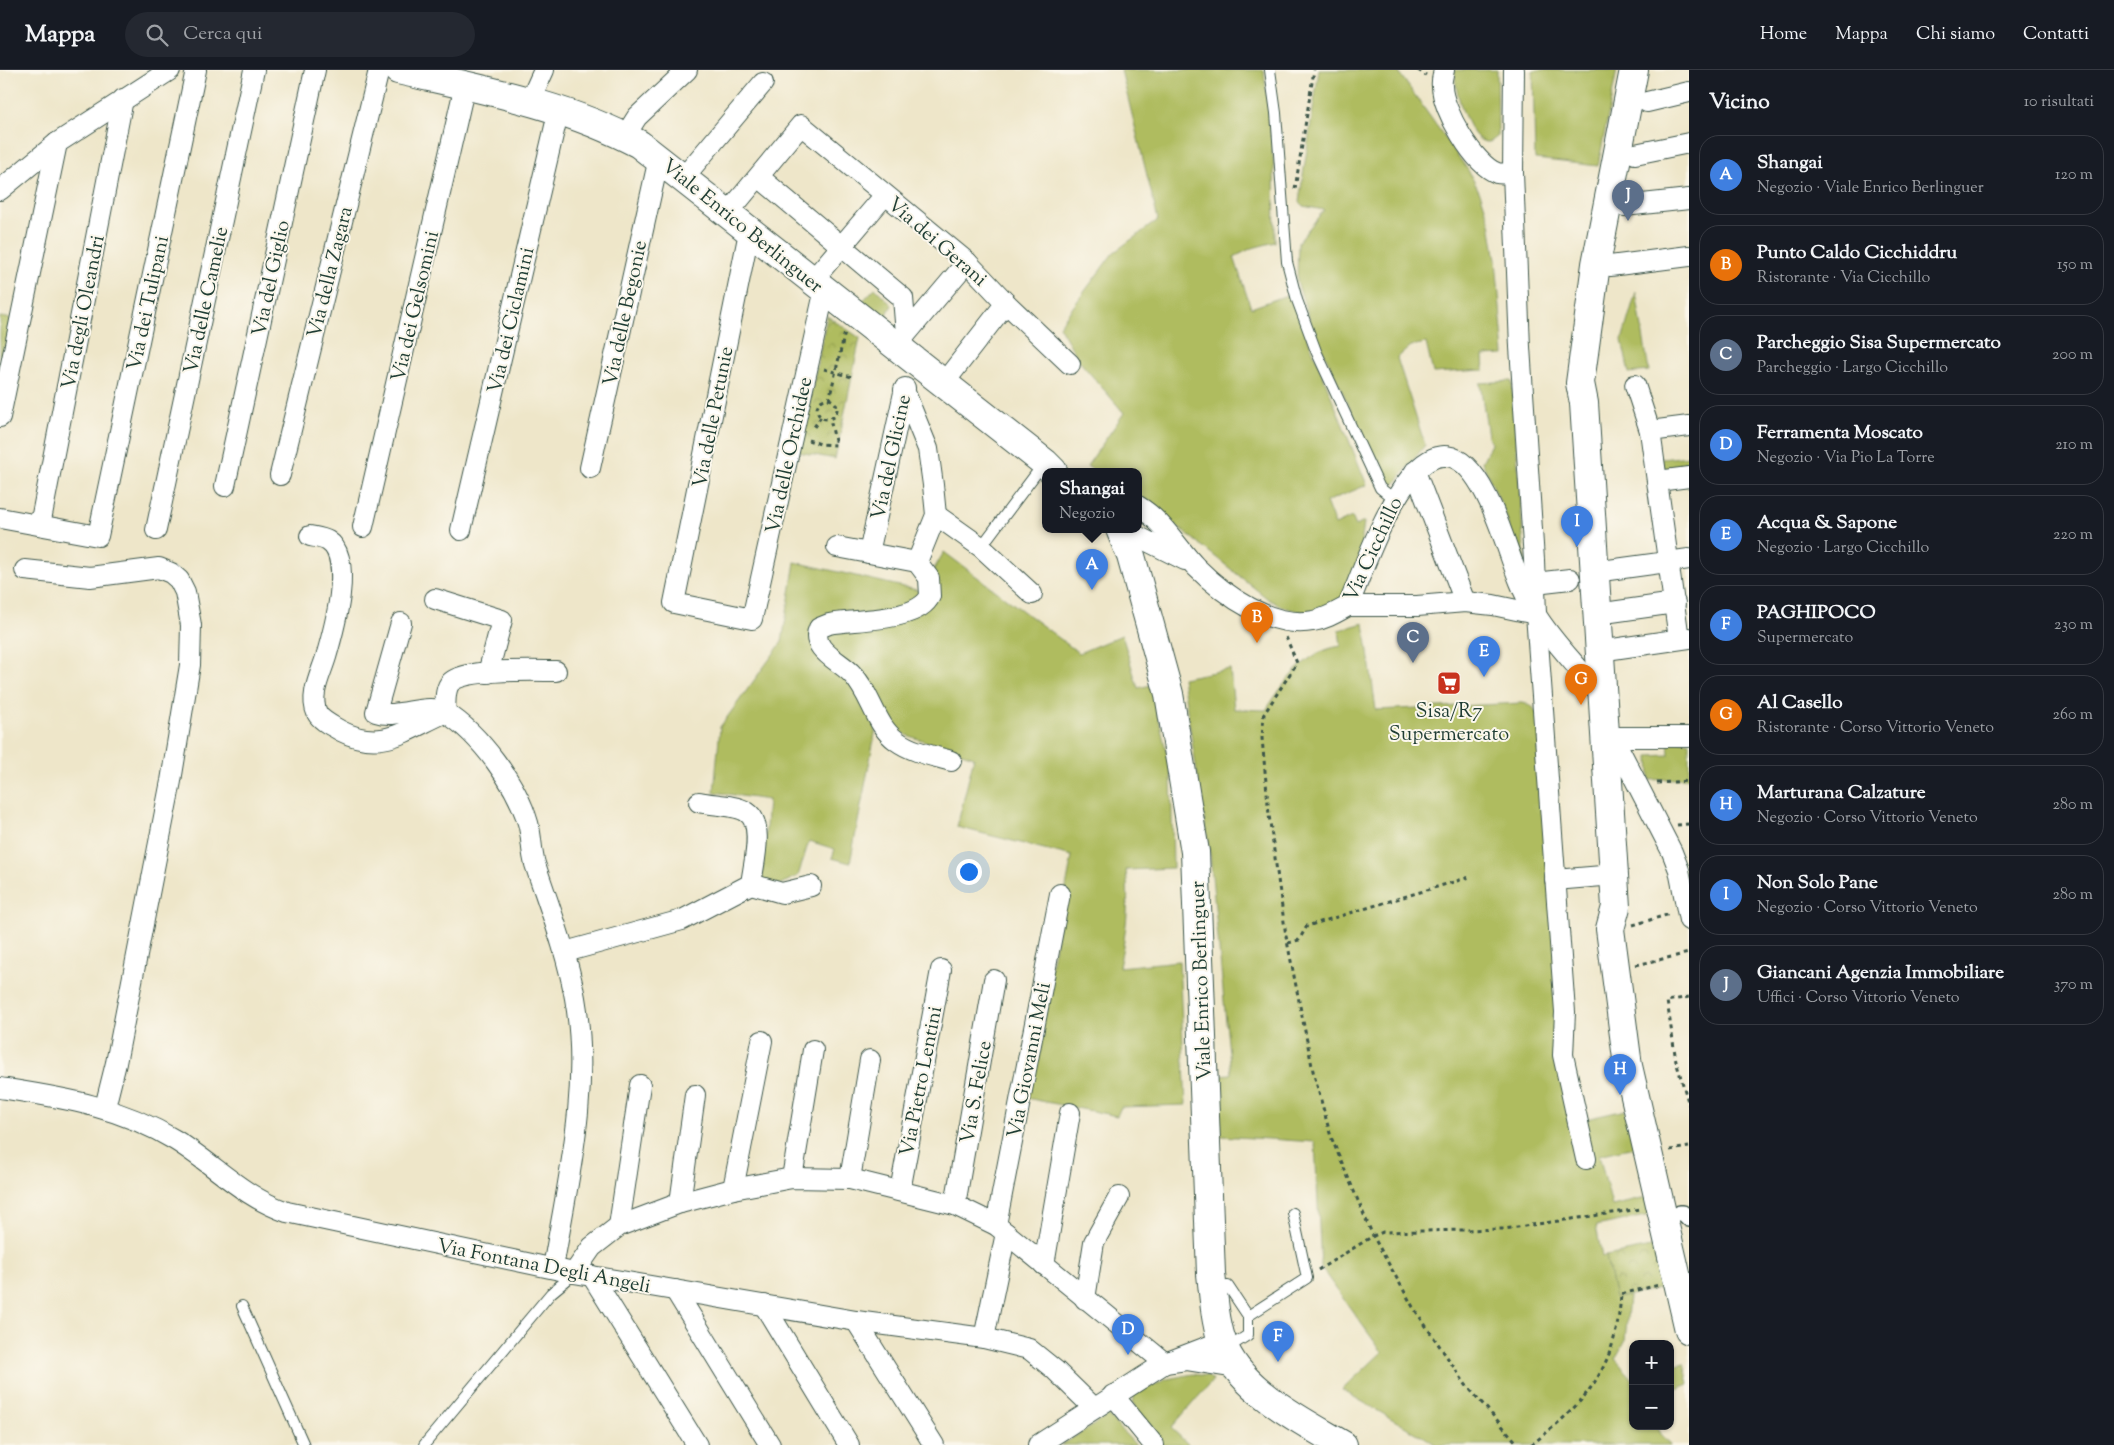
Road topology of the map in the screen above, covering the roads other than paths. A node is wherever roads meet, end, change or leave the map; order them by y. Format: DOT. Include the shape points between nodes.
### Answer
graph roads {
  1 [pos="170,70"];
  2 [pos="196,70"];
  3 [pos="254,70"];
  4 [pos="315,70"];
  5 [pos="379,70"];
  6 [pos="544,70"];
  7 [pos="687,70"];
  8 [pos="1270,70"];
  9 [pos="1444,70"];
  10 [pos="1514,70"];
  11 [pos="1634,70"];
  12 [pos="1653,70"];
  13 [pos="408,71"];
  14 [pos="762,83"];
  15 [pos="465,85"];
  16 [pos="1689,92"];
  17 [pos="123,99"];
  18 [pos="530,101"];
  19 [pos="1646,102"];
  20 [pos="559,109"];
  21 [pos="625,136"];
  22 [pos="57,143"];
  23 [pos="1689,143"];
  24 [pos="1635,154"];
  25 [pos="659,158"];
  26 [pos="1513,173"];
  27 [pos="758,177"];
  28 [pos="684,178"];
  29 [pos="0,190"];
  30 [pos="886,195"];
  31 [pos="1689,199"];
  32 [pos="1624,206"];
  33 [pos="728,214"];
  34 [pos="753,233"];
  35 [pos="841,247"];
  36 [pos="1689,256"];
  37 [pos="967,262"];
  38 [pos="1610,266"];
  39 [pos="820,288"];
  40 [pos="1006,303"];
  41 [pos="901,340"];
  42 [pos="918,364"];
  43 [pos="1070,364"];
  44 [pos="943,384"];
  45 [pos="1635,385"];
  46 [pos="904,390"];
  47 [pos="1584,403"];
  48 [pos="0,417"];
  49 [pos="1689,426"];
  50 [pos="1650,431"];
  51 [pos="590,468"];
  52 [pos="1053,468"];
  53 [pos="1415,471"];
  54 [pos="280,475"];
  55 [pos="1689,477"];
  56 [pos="1042,480"];
  57 [pos="1658,481"];
  58 [pos="225,486"];
  59 [pos="1394,499"];
  60 [pos="1142,511"];
  61 [pos="936,515"];
  62 [pos="0,518"];
  63 [pos="40,525"];
  64 [pos="363,527"];
  65 [pos="156,530"];
  66 [pos="461,530"];
  67 [pos="1115,533"];
  68 [pos="310,536"];
  69 [pos="837,547"];
  70 [pos="982,547"];
  71 [pos="869,553"];
  72 [pos="1679,559"];
  73 [pos="917,562"];
  74 [pos="1195,566"];
  75 [pos="25,570"];
  76 [pos="1582,576"];
  77 [pos="1535,583"];
  78 [pos="1032,594"];
  79 [pos="435,599"];
  80 [pos="1465,602"];
  81 [pos="1348,606"];
  82 [pos="1680,611"];
  83 [pos="1536,614"];
  84 [pos="1597,614"];
  85 [pos="752,619"];
  86 [pos="401,623"];
  87 [pos="1684,639"];
  88 [pos="1599,651"];
  89 [pos="556,671"];
  90 [pos="488,673"];
  91 [pos="1602,687"];
  92 [pos="445,712"];
  93 [pos="1609,737"];
  94 [pos="1689,737"];
  95 [pos="951,761"];
  96 [pos="699,802"];
  97 [pos="1614,875"];
  98 [pos="1556,880"];
  99 [pos="751,884"];
  100 [pos="812,886"];
  101 [pos="1060,894"];
  102 [pos="1688,914"];
  103 [pos="1621,917"];
  104 [pos="564,952"];
  105 [pos="941,970"];
  106 [pos="994,980"];
  107 [pos="762,1041"];
  108 [pos="813,1050"];
  109 [pos="870,1060"];
  110 [pos="640,1085"];
  111 [pos="0,1088"];
  112 [pos="695,1095"];
  113 [pos="104,1107"];
  114 [pos="1070,1113"];
  115 [pos="1677,1149"];
  116 [pos="1586,1159"];
  117 [pos="792,1178"];
  118 [pos="850,1179"];
  119 [pos="733,1189"];
  120 [pos="900,1191"];
  121 [pos="1119,1197"];
  122 [pos="680,1203"];
  123 [pos="955,1205"];
  124 [pos="1293,1213"];
  125 [pos="1684,1216"];
  126 [pos="619,1226"];
  127 [pos="1001,1229"];
  128 [pos="1689,1255"];
  129 [pos="1044,1265"];
  130 [pos="553,1268"];
  131 [pos="583,1275"];
  132 [pos="1213,1288"];
  133 [pos="675,1290"];
  134 [pos="1084,1299"];
  135 [pos="764,1305"];
  136 [pos="242,1306"];
  137 [pos="1248,1316"];
  138 [pos="856,1321"];
  139 [pos="1689,1330"];
  140 [pos="984,1338"];
  141 [pos="1228,1353"];
  142 [pos="1165,1363"];
  143 [pos="1113,1394"];
  144 [pos="1094,1408"];
  145 [pos="304,1445"];
  146 [pos="424,1445"];
  147 [pos="697,1445"];
  148 [pos="770,1445"];
  149 [pos="848,1445"];
  150 [pos="934,1445"];
  151 [pos="1038,1445"];
  152 [pos="1154,1445"];
  153 [pos="1342,1445"];
  1 -- 17 [label="street"];
  2 -- 63 [label="street, Via dei Tulipani" via="98,536"];
  3 -- 65 [label="street, Via delle Camelie"];
  4 -- 58 [label="street, Via del Giglio"];
  5 -- 54 [label="street, Via della Zagara"];
  6 -- 18 [label="street"];
  7 -- 21 [label="street" via="637,117"];
  8 -- 59 [label="lane" via="1287,262 1297,300 1316,351 1380,488"];
  9 -- 26 [label="street" via="1444,100 1462,137 1497,173"];
  10 -- 26 [label="street"];
  11 -- 47 [label="main road" via="1596,264 1580,383"];
  12 -- 19 [label="main road"];
  13 -- 15 [label="main road, Viale Enrico Berlinguer"];
  14 -- 28 [label="street"];
  15 -- 18 [label="main road, Viale Enrico Berlinguer"];
  15 -- 64 [label="street, Via dei Gelsomini"];
  16 -- 19 [label="street"];
  17 -- 22 [label="street"];
  17 -- 63 [label="street, Via degli Oleandri"];
  18 -- 20 [label="main road, Viale Enrico Berlinguer"];
  19 -- 24 [label="main road"];
  20 -- 21 [label="main road, Viale Enrico Berlinguer"];
  20 -- 66 [label="street, Via dei Ciclamini"];
  21 -- 25 [label="main road, Viale Enrico Berlinguer"];
  22 -- 29 [label="street"];
  22 -- 48 [label="street"];
  23 -- 24 [label="street"];
  24 -- 32 [label="main road"];
  25 -- 28 [label="main road, Viale Enrico Berlinguer"];
  25 -- 51 [label="street, Via delle Begonie"];
  26 -- 77 [label="street"];
  27 -- 30 [label="street, Via dei Gerani" via="801,125"];
  27 -- 33 [label="street"];
  27 -- 35 [label="street"];
  28 -- 33 [label="main road, Viale Enrico Berlinguer"];
  30 -- 35 [label="street, Via delle Orchidee"];
  30 -- 37 [label="street, Via dei Gerani"];
  31 -- 32 [label="street"];
  32 -- 38 [label="main road"];
  33 -- 34 [label="main road, Viale Enrico Berlinguer"];
  34 -- 39 [label="main road, Viale Enrico Berlinguer"];
  34 -- 85 [label="street, Via delle Petunie" via="747,242 674,603"];
  35 -- 39 [label="street, Via delle Orchidee"];
  35 -- 41 [label="street" via="903,298"];
  36 -- 38 [label="street"];
  37 -- 40 [label="street, Via dei Gerani"];
  37 -- 41 [label="street"];
  38 -- 47 [label="main road" via="1592,384"];
  39 -- 41 [label="main road, Viale Enrico Berlinguer"];
  39 -- 85 [label="street, Via delle Orchidee" via="822,302"];
  40 -- 43 [label="street, Via dei Gerani"];
  40 -- 44 [label="street"];
  41 -- 42 [label="main road, Viale Enrico Berlinguer"];
  42 -- 44 [label="main road, Viale Enrico Berlinguer"];
  42 -- 46 [label="street, Via del Glicine"];
  44 -- 52 [label="main road, Viale Enrico Berlinguer"];
  45 -- 50 [label="street"];
  46 -- 61 [label="street" via="931,458"];
  46 -- 71 [label="street, Via del Glicine"];
  47 -- 76 [label="main road"];
  49 -- 50 [label="street"];
  50 -- 57 [label="street"];
  53 -- 59 [label="street, Via Cicchillo"];
  53 -- 80 [label="street"];
  53 -- 83 [label="street, Via Cicchillo" via="1429,460 1442,456 1460,461 1472,470 1496,515 1517,577"];
  55 -- 57 [label="street"];
  56 -- 70 [label="lane"];
  57 -- 72 [label="street"];
  59 -- 81 [label="street, Via Cicchillo"];
  60 -- 74 [label="street"];
  61 -- 70 [label="street"];
  61 -- 73 [label="street"];
  62 -- 63 [label="street"];
  67 -- 74 [label="street" via="1156,544"];
  67 -- 132 [label="main road, Viale Enrico Berlinguer" via="1131,556 1169,694 1195,852"];
  68 -- 92 [label="street" via="328,540 341,566 336,620 314,701 318,715 354,737 379,741"];
  69 -- 71 [label="street"];
  70 -- 78 [label="street"];
  71 -- 73 [label="street"];
  72 -- 76 [label="street"];
  72 -- 82 [label="street"];
  73 -- 95 [label="street" via="925,570 930,588 930,596 922,606 907,614 829,624 819,628 817,642 862,685 888,733 897,742"];
  74 -- 81 [label="street, Via Cicchillo" via="1240,601 1282,621 1312,622"];
  75 -- 113 [label="street" via="90,577 159,568 179,580 185,592 191,625 190,665 171,781 118,1053"];
  76 -- 77 [label="street"];
  76 -- 84 [label="main road"];
  77 -- 83 [label="street"];
  79 -- 90 [label="street" via="502,620"];
  80 -- 81 [label="street"];
  80 -- 83 [label="street"];
  82 -- 84 [label="street"];
  82 -- 87 [label="street"];
  83 -- 91 [label="street, Via Cicchillo" via="1594,687"];
  83 -- 98 [label="street"];
  84 -- 88 [label="main road"];
  86 -- 92 [label="street" via="376,712 387,716 432,708"];
  87 -- 88 [label="street"];
  88 -- 91 [label="main road"];
  89 -- 90 [label="street"];
  90 -- 92 [label="street" via="461,677 451,683 447,689"];
  91 -- 93 [label="main road"];
  92 -- 104 [label="street" via="495,760 516,792 532,838 534,862"];
  93 -- 94 [label="street"];
  93 -- 97 [label="main road"];
  93 -- 102 [label="street" via="1672,852"];
  96 -- 99 [label="street" via="745,810 752,816 758,834"];
  97 -- 98 [label="street"];
  97 -- 103 [label="main road"];
  98 -- 116 [label="street" via="1565,1012 1563,1055"];
  99 -- 100 [label="street" via="782,893"];
  99 -- 104 [label="street" via="682,920"];
  101 -- 127 [label="street, Via Giovanni Meli"];
  103 -- 115 [label="main road" via="1645,1062"];
  103 -- 139 [label="main road" via="1610,929 1628,1066"];
  104 -- 130 [label="street" via="576,999 580,1083"];
  105 -- 120 [label="street, Via Pietro Lentini"];
  106 -- 123 [label="street, Via S. Felice"];
  107 -- 119 [label="street"];
  108 -- 117 [label="street"];
  109 -- 118 [label="street"];
  110 -- 126 [label="street"];
  111 -- 113 [label="street, Via Fontana Degli Angeli"];
  112 -- 122 [label="street"];
  113 -- 130 [label="street, Via Fontana Degli Angeli" via="163,1133 247,1193 280,1210"];
  114 -- 129 [label="street"];
  115 -- 125 [label="main road"];
  117 -- 118 [label="street"];
  117 -- 119 [label="street"];
  118 -- 120 [label="street"];
  119 -- 122 [label="street"];
  120 -- 123 [label="street"];
  121 -- 134 [label="street" via="1094,1242"];
  122 -- 126 [label="street"];
  123 -- 127 [label="street"];
  124 -- 137 [label="lane" via="1307,1278"];
  125 -- 128 [label="main road"];
  126 -- 131 [label="street" via="592,1247"];
  127 -- 129 [label="street"];
  127 -- 140 [label="street, Via Giovanni Meli"];
  129 -- 134 [label="street"];
  130 -- 131 [label="street, Via Fontana Degli Angeli"];
  131 -- 133 [label="street, Via Fontana Degli Angeli"];
  131 -- 146 [label="lane" via="551,1293"];
  131 -- 147 [label="street"];
  132 -- 137 [label="lane" via="1228,1286"];
  132 -- 141 [label="main road, Viale Enrico Berlinguer" via="1218,1328"];
  133 -- 135 [label="street, Via Fontana Degli Angeli"];
  133 -- 148 [label="street"];
  134 -- 142 [label="street"];
  135 -- 138 [label="street, Via Fontana Degli Angeli"];
  135 -- 149 [label="street"];
  136 -- 145 [label="lane"];
  137 -- 141 [label="lane" via="1248,1335"];
  138 -- 140 [label="street, Via Fontana Degli Angeli"];
  138 -- 150 [label="street"];
  140 -- 144 [label="street, Via Fontana Degli Angeli" via="1029,1350 1056,1370"];
  141 -- 142 [label="street"];
  141 -- 142 [label="street"];
  141 -- 153 [label="main road" via="1263,1394"];
  142 -- 143 [label="street"];
  143 -- 144 [label="street"];
  143 -- 152 [label="street"];
  144 -- 151 [label="street"];
}
